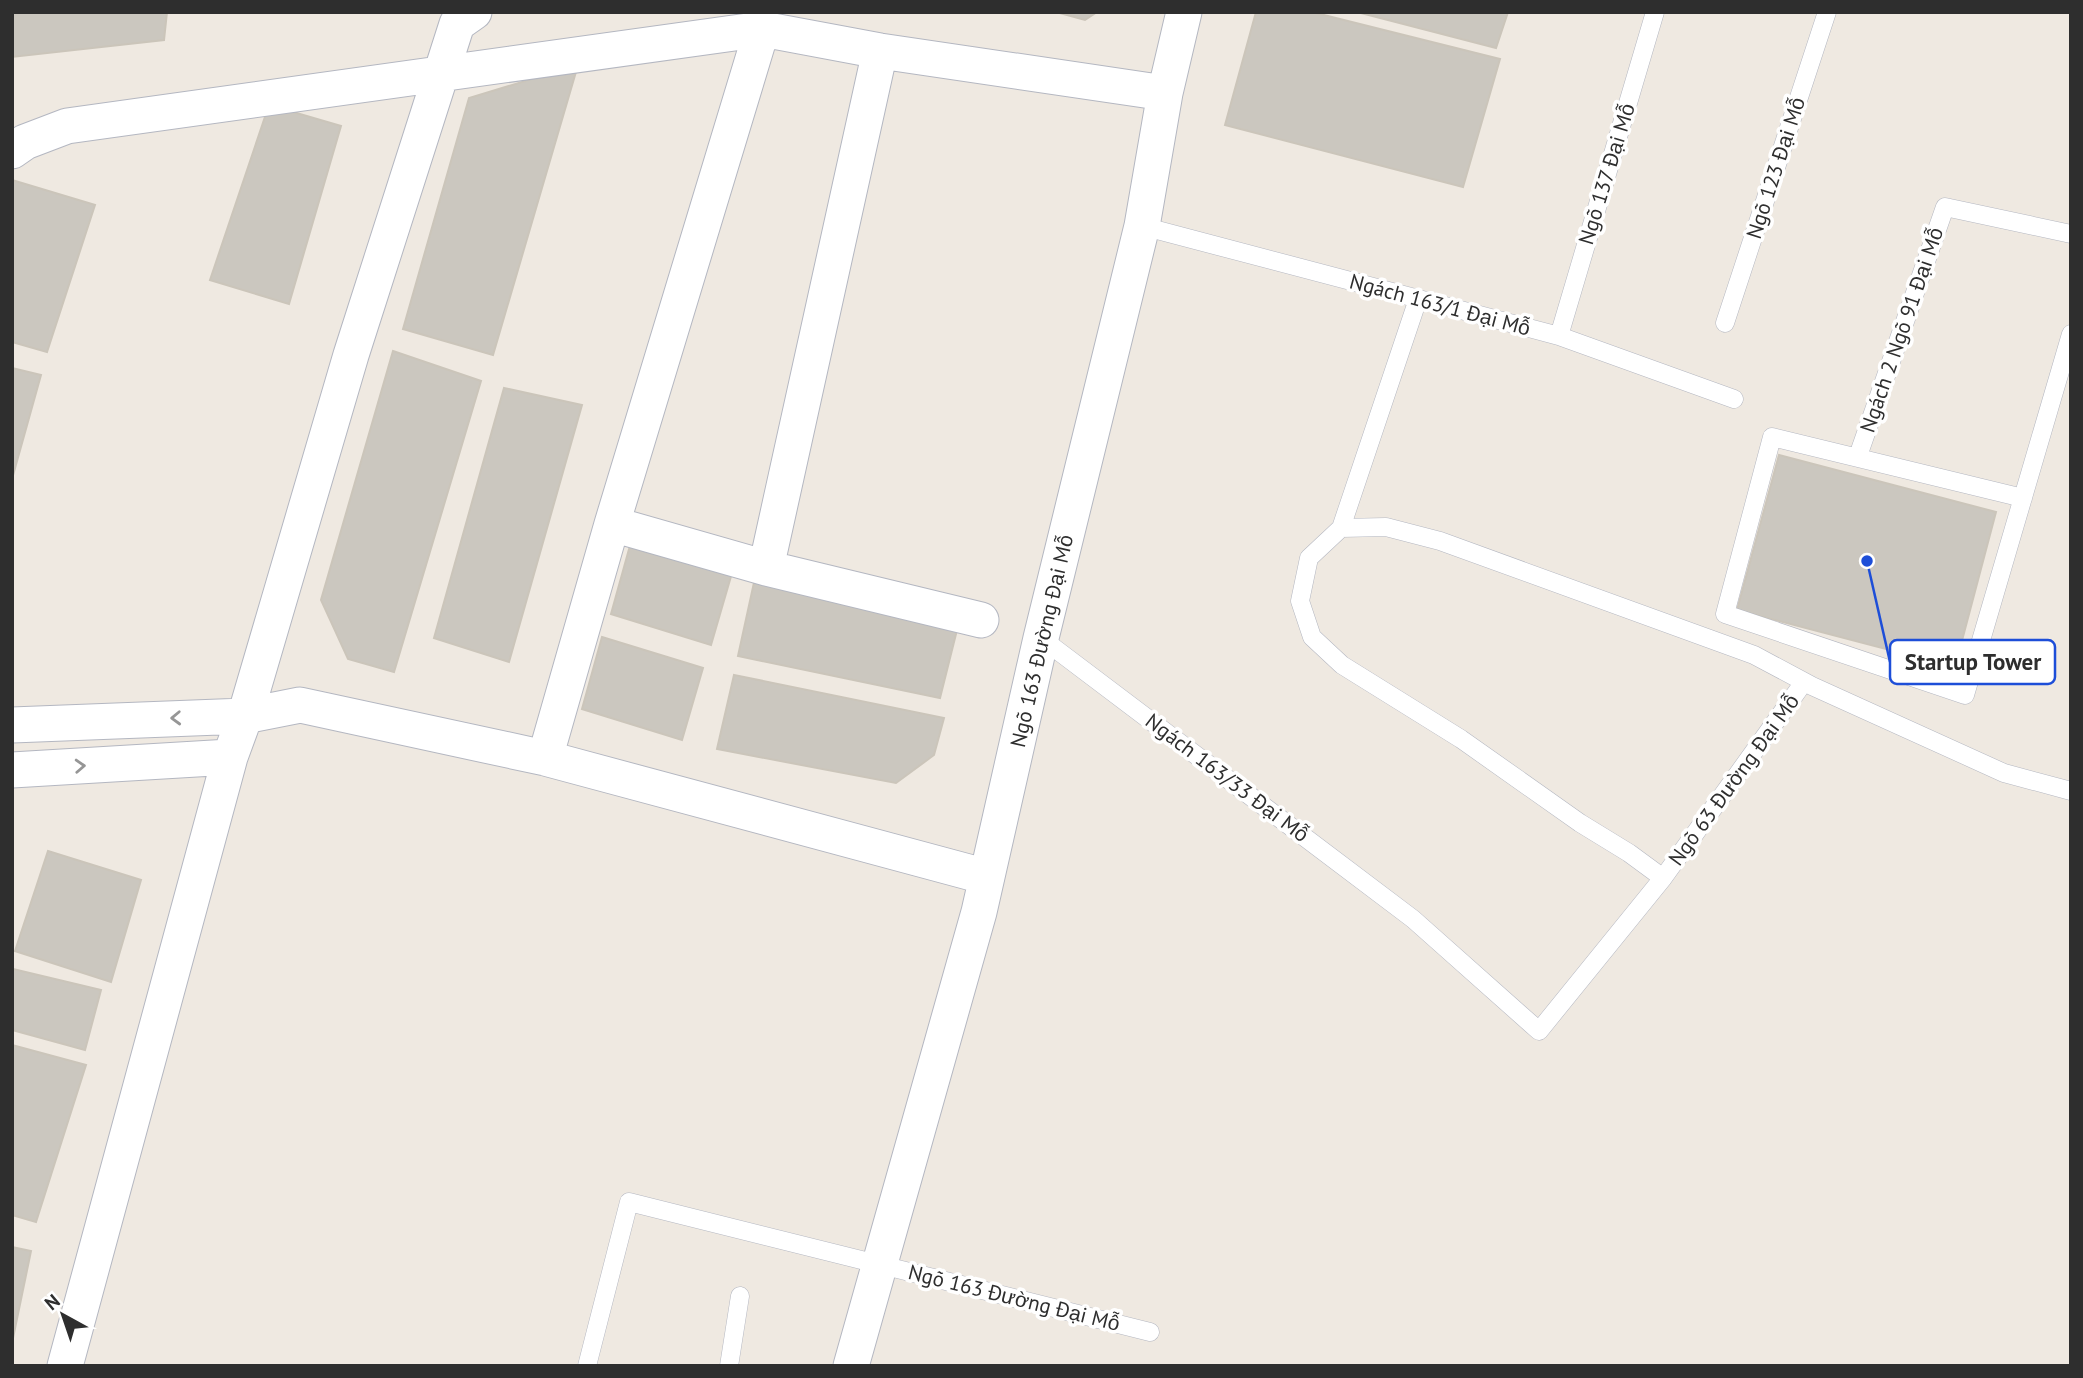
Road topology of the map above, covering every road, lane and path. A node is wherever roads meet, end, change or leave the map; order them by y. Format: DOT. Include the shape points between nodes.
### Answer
graph roads {
  1 [pos="1184,12"];
  2 [pos="1655,12"];
  3 [pos="1827,12"];
  4 [pos="460,16"];
  5 [pos="762,29"];
  6 [pos="880,51"];
  7 [pos="440,73"];
  8 [pos="1165,93"];
  9 [pos="12,151"];
  10 [pos="1142,226"];
  11 [pos="2071,234"];
  12 [pos="1418,299"];
  13 [pos="1726,323"];
  14 [pos="2071,334"];
  15 [pos="1559,336"];
  16 [pos="2063,391"];
  17 [pos="1734,399"];
  18 [pos="1858,456"];
  19 [pos="2023,498"];
  20 [pos="612,524"];
  21 [pos="1341,528"];
  22 [pos="766,568"];
  23 [pos="981,620"];
  24 [pos="1041,638"];
  25 [pos="1804,682"];
  26 [pos="244,716"];
  27 [pos="12,725"];
  28 [pos="230,757"];
  29 [pos="545,758"];
  30 [pos="12,770"];
  31 [pos="2071,791"];
  32 [pos="987,877"];
  33 [pos="1663,878"];
  34 [pos="878,1265"];
  35 [pos="740,1296"];
  36 [pos="1150,1332"];
  37 [pos="65,1366"];
  38 [pos="587,1366"];
  39 [pos="729,1366"];
  40 [pos="851,1366"];
  1 -- 8 [label="street, Ngõ 163 Đường Đại Mỗ"];
  2 -- 15 [label="lane, Ngõ 137 Đại Mỗ"];
  3 -- 13 [label="lane, Ngõ 123 Đại Mỗ"];
  4 -- 7 [label="street"];
  5 -- 6 [label="street"];
  5 -- 7 [label="street"];
  5 -- 20 [label="street"];
  6 -- 8 [label="street"];
  6 -- 22 [label="street"];
  7 -- 9 [label="street" via="67,126"];
  7 -- 26 [label="street"];
  8 -- 10 [label="street, Ngõ 163 Đường Đại Mỗ"];
  10 -- 12 [label="lane, Ngách 163/1 Đại Mỗ"];
  10 -- 24 [label="street, Ngõ 163 Đường Đại Mỗ"];
  11 -- 18 [label="lane, Ngách 2 Ngõ 91 Đại Mỗ" via="1945,206"];
  12 -- 15 [label="lane, Ngách 163/1 Đại Mỗ"];
  12 -- 21 [label="lane"];
  14 -- 16 [label="lane"];
  15 -- 17 [label="lane, Ngách 163/1 Đại Mỗ"];
  16 -- 19 [label="lane"];
  18 -- 19 [label="lane"];
  18 -- 19 [label="lane" via="1772,437 1725,614 1965,695"];
  20 -- 22 [label="street"];
  20 -- 29 [label="street"];
  21 -- 25 [label="lane" via="1386,527 1440,541 1754,655"];
  21 -- 33 [label="lane" via="1309,558 1300,601 1312,637 1342,665 1461,738"];
  22 -- 23 [label="street"];
  24 -- 32 [label="street, Ngõ 163 Đường Đại Mỗ"];
  24 -- 33 [label="lane, Ngách 163/33 Đại Mỗ" via="1413,919 1539,1031"];
  25 -- 31 [label="lane" via="2004,774"];
  25 -- 33 [label="lane, Ngõ 63 Đường Đại Mỗ"];
  26 -- 27 [label="street, one-way"];
  26 -- 28 [label="street"];
  26 -- 29 [label="street" via="300,705"];
  30 -- 28 [label="street, one-way"];
  28 -- 37 [label="street"];
  29 -- 32 [label="street"];
  32 -- 34 [label="street, Ngõ 163 Đường Đại Mỗ"];
  34 -- 36 [label="lane, Ngõ 163 Đường Đại Mỗ"];
  34 -- 38 [label="lane" via="629,1202"];
  34 -- 40 [label="street, Ngõ 163 Đường Đại Mỗ"];
  35 -- 39 [label="lane"];
}
